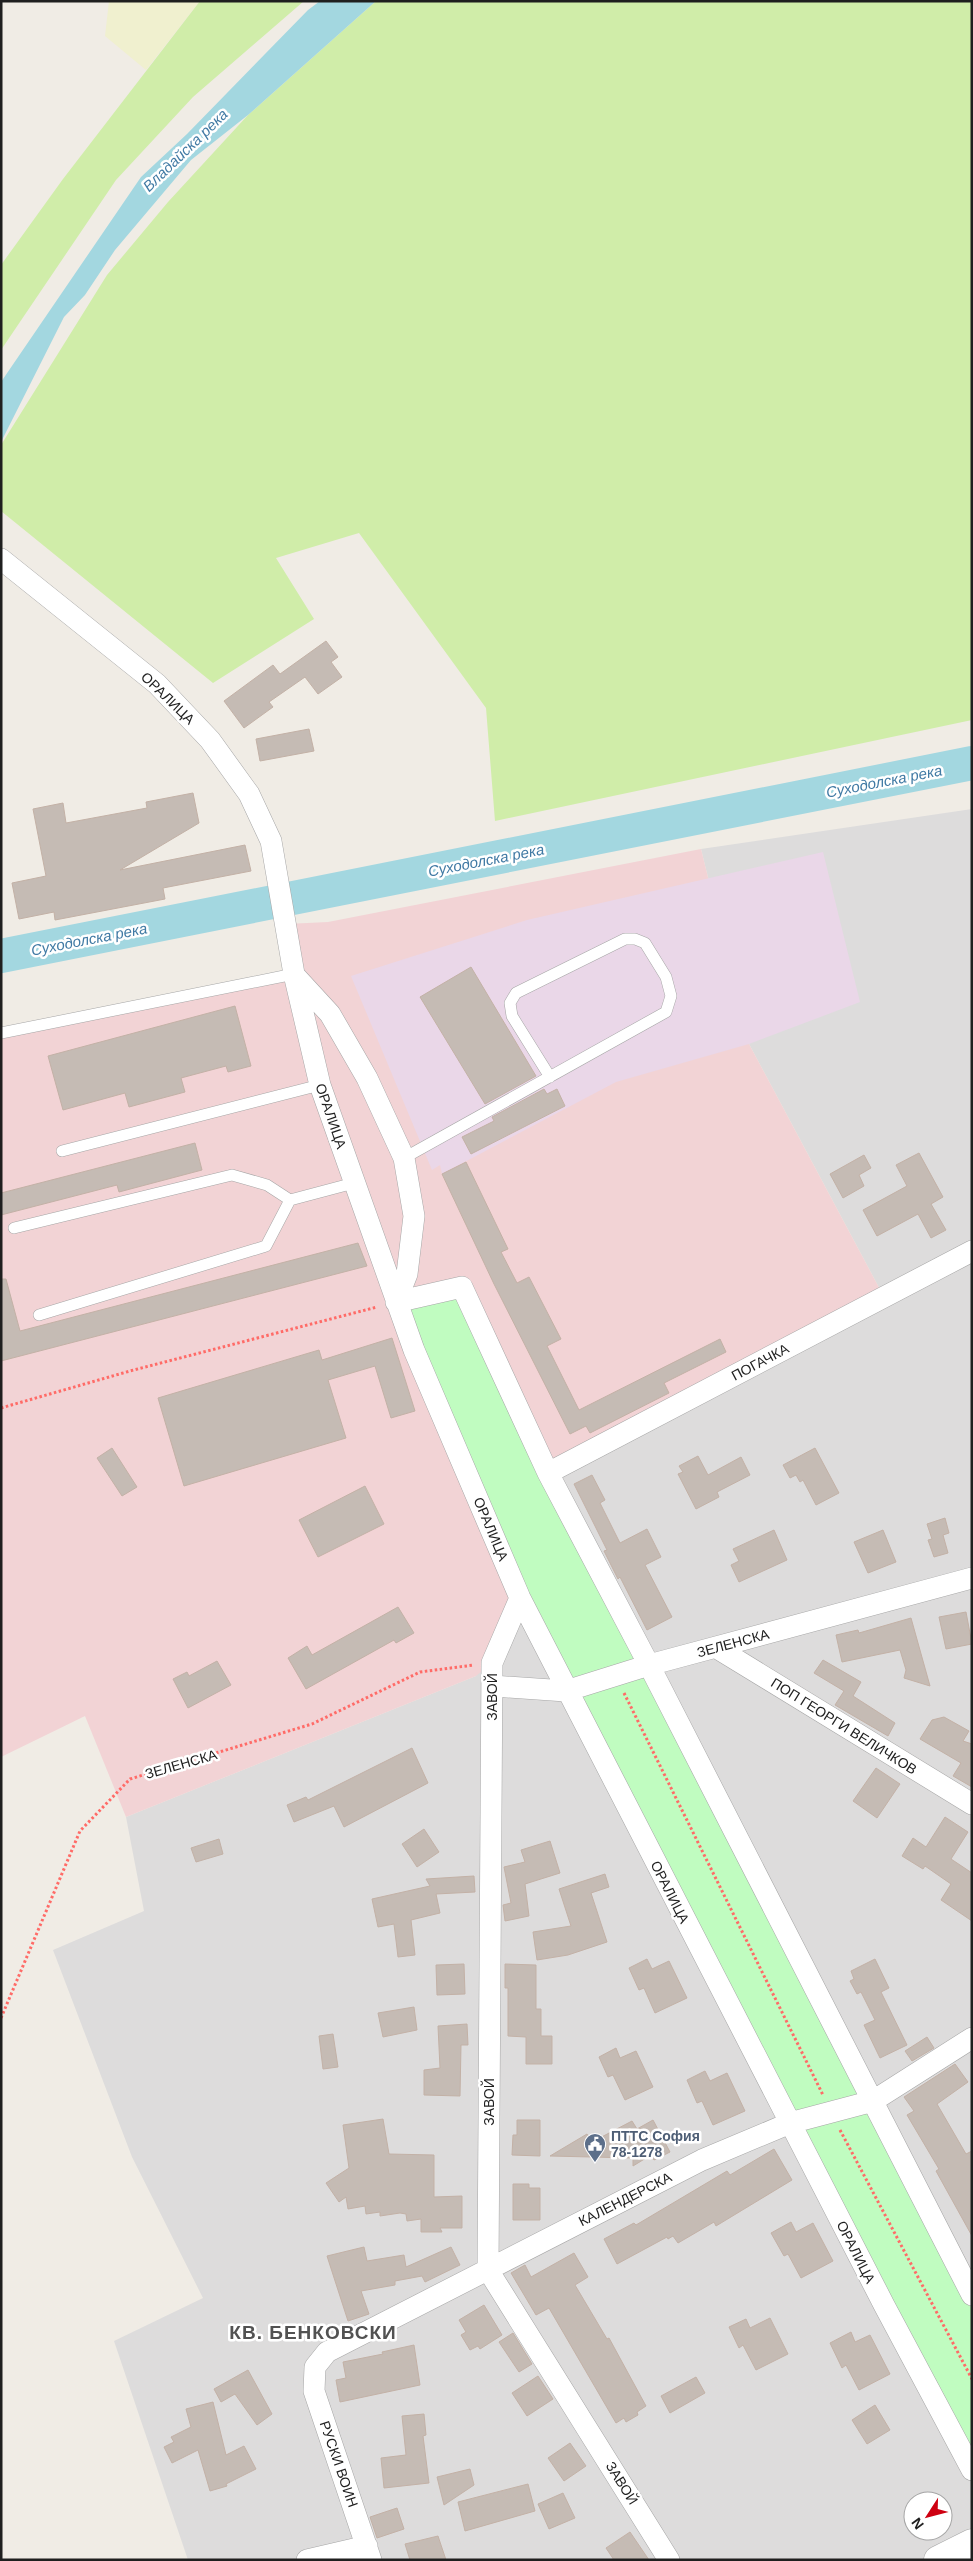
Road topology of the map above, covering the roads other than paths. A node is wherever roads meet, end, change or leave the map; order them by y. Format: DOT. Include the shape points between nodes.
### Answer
graph roads {
  1 [pos="1,559"];
  2 [pos="294,974"];
  3 [pos="1,1033"];
  4 [pos="550,1077"];
  5 [pos="320,1085"];
  6 [pos="62,1151"];
  7 [pos="404,1158"];
  8 [pos="354,1183"];
  9 [pos="290,1200"];
  10 [pos="14,1228"];
  11 [pos="972,1251"];
  12 [pos="396,1302"];
  13 [pos="39,1315"];
  14 [pos="548,1473"];
  15 [pos="972,1578"];
  16 [pos="520,1598"];
  17 [pos="717,1648"];
  18 [pos="649,1665"];
  19 [pos="492,1686"];
  20 [pos="566,1691"];
  21 [pos="972,1804"];
  22 [pos="972,2038"];
  23 [pos="873,2101"];
  24 [pos="790,2122"];
  25 [pos="488,2270"];
  26 [pos="972,2295"];
  27 [pos="315,2367"];
  28 [pos="972,2470"];
  29 [pos="972,2543"];
  30 [pos="369,2553"];
  31 [pos="307,2560"];
  32 [pos="669,2560"];
  33 [pos="938,2560"];
  1 -- 2 [label="street, ОРАЛИЦА" via="157,684 210,740 249,794 271,841"];
  2 -- 3 [label="lane"];
  2 -- 5 [label="street, ОРАЛИЦА"];
  2 -- 7 [label="street" via="330,1014 367,1078"];
  4 -- 4 [label="lane" via="666,1012 670,996 666,977 645,943 625,939 516,993 510,1003 512,1016"];
  4 -- 7 [label="lane"];
  5 -- 6 [label="lane"];
  5 -- 8 [label="street, ОРАЛИЦА"];
  7 -- 12 [label="street" via="414,1216 407,1274"];
  8 -- 9 [label="lane"];
  8 -- 12 [label="street, ОРАЛИЦА"];
  9 -- 10 [label="lane" via="267,1185 232,1175"];
  9 -- 13 [label="lane" via="266,1246"];
  11 -- 14 [label="street, ПОГАЧКА"];
  12 -- 14 [label="street" via="462,1287"];
  12 -- 16 [label="street, ОРАЛИЦА"];
  14 -- 18 [label="street"];
  15 -- 17 [label="street, ЗЕЛЕНСКА"];
  16 -- 19 [label="street, ЗАВОЙ" via="492,1663"];
  16 -- 20 [label="street, ОРАЛИЦА"];
  17 -- 18 [label="street, ЗЕЛЕНСКА"];
  17 -- 21 [label="street, ПОП ГЕОРГИ ВЕЛИЧКОВ"];
  18 -- 20 [label="street, ЗЕЛЕНСКА"];
  18 -- 23 [label="street"];
  19 -- 20 [label="street, ЗЕЛЕНСКА"];
  19 -- 25 [label="street, ЗАВОЙ"];
  20 -- 24 [label="street, ОРАЛИЦА"];
  22 -- 23 [label="street, КАЛЕНДЕРСКА"];
  23 -- 24 [label="street, КАЛЕНДЕРСКА"];
  23 -- 26 [label="street"];
  24 -- 25 [label="street, КАЛЕНДЕРСКА" via="702,2160"];
  24 -- 28 [label="street, ОРАЛИЦА"];
  25 -- 27 [label="street, КАЛЕНДЕРСКА" via="327,2352"];
  25 -- 32 [label="street, ЗАВОЙ"];
  27 -- 30 [label="street, РУСКИ ВОИН" via="314,2391"];
  29 -- 33 [label="street"];
  30 -- 31 [label="street"];
}
